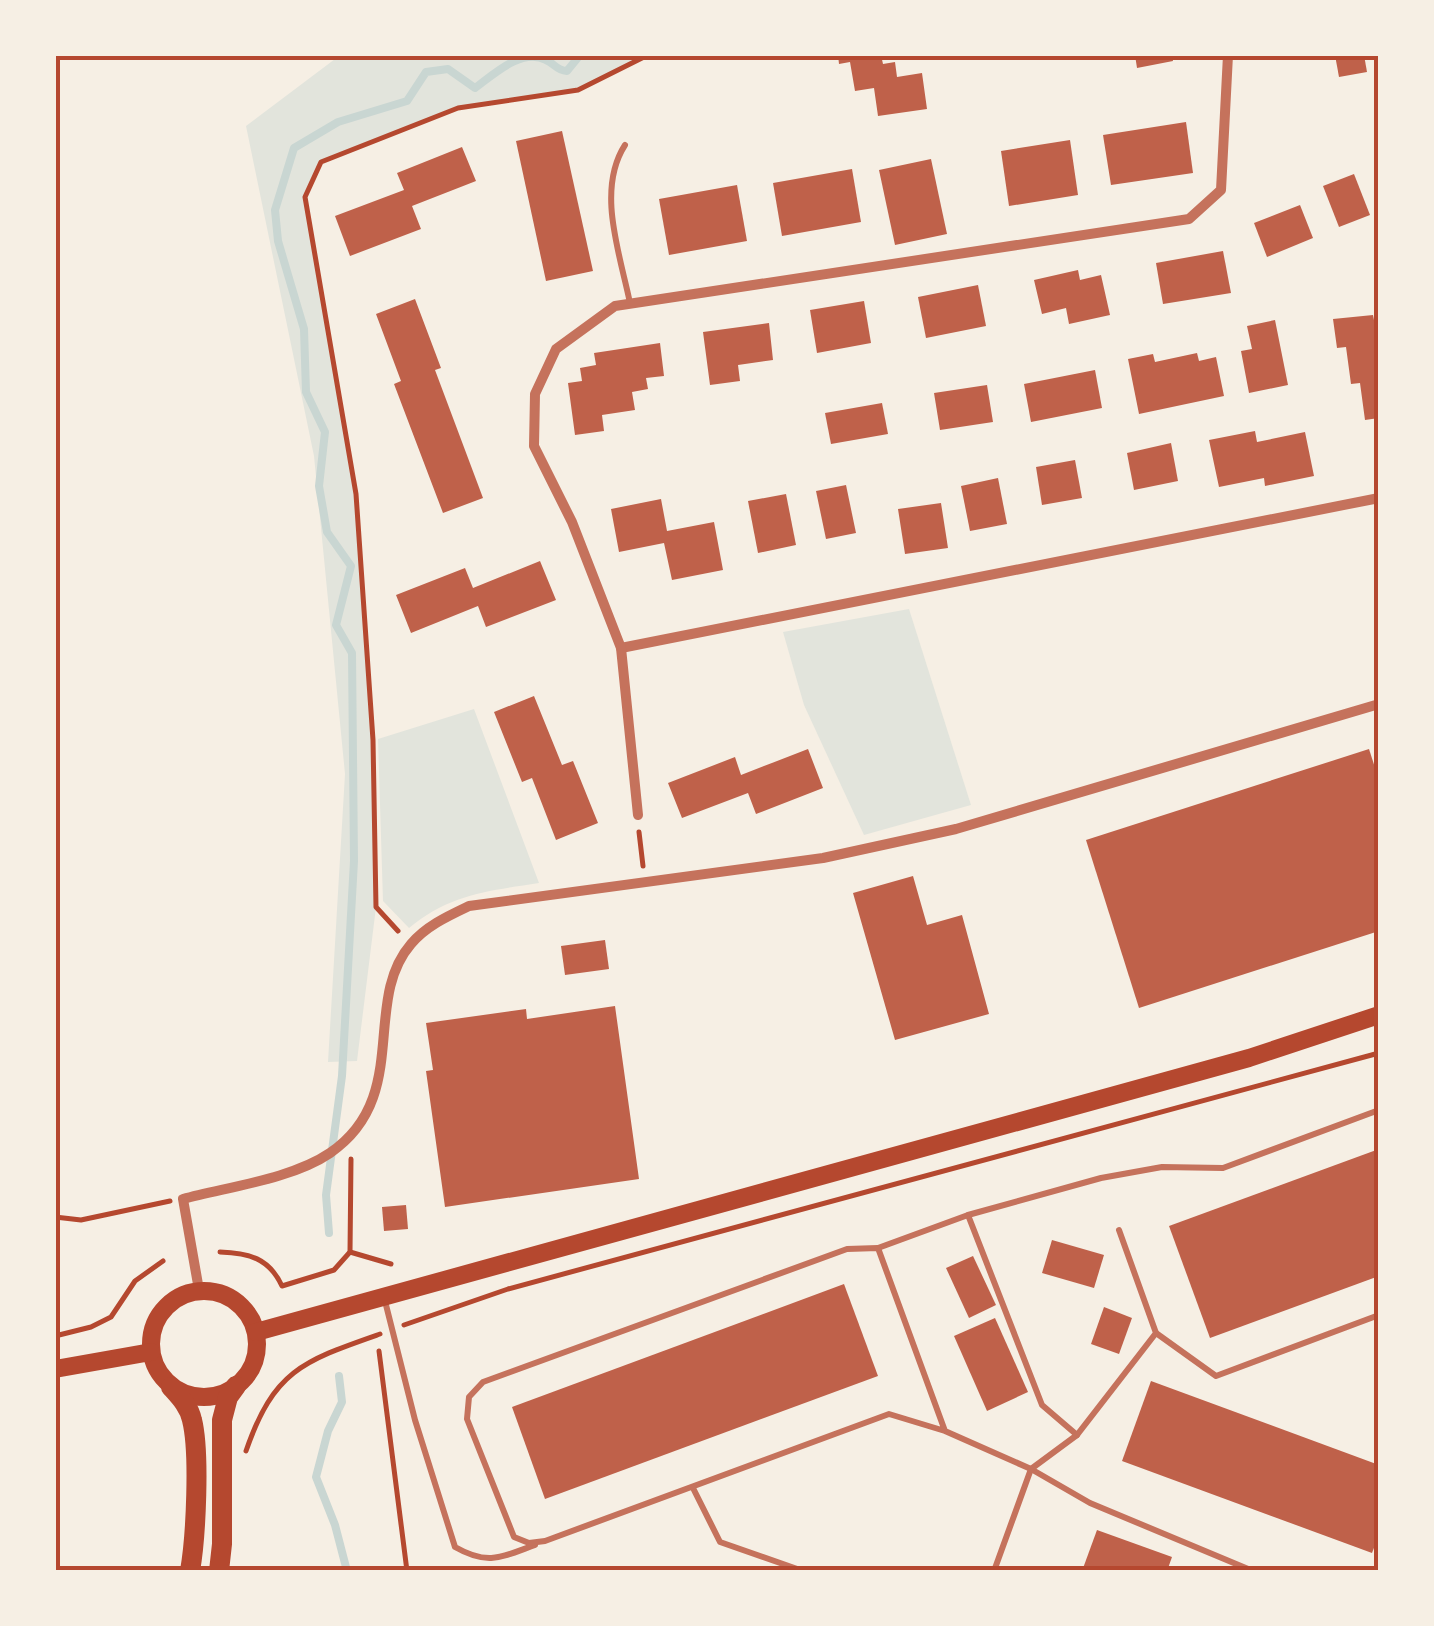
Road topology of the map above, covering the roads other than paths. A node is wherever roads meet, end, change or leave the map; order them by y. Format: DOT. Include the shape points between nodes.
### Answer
graph roads {
  1 [pos="1228,55"];
  2 [pos="626,145"];
  3 [pos="630,304"];
  4 [pos="1379,498"];
  5 [pos="621,648"];
  6 [pos="1379,704"];
  7 [pos="638,815"];
  8 [pos="1379,1015"];
  9 [pos="1379,1110"];
  10 [pos="968,1215"];
  11 [pos="1119,1230"];
  12 [pos="878,1248"];
  13 [pos="199,1290"];
  14 [pos="384,1294"];
  15 [pos="1379,1316"];
  16 [pos="256,1332"];
  17 [pos="1156,1333"];
  18 [pos="150,1352"];
  19 [pos="55,1370"];
  20 [pos="171,1386"];
  21 [pos="236,1386"];
  22 [pos="945,1432"];
  23 [pos="1077,1435"];
  24 [pos="1032,1468"];
  25 [pos="693,1488"];
  26 [pos="545,1541"];
  27 [pos="190,1571"];
  28 [pos="219,1571"];
  29 [pos="803,1571"];
  30 [pos="994,1571"];
  31 [pos="1253,1571"];
  1 -- 3 [label="street" via="1220,190 1189,219"];
  2 -- 3 [label="lane" via="615,160 611,215"];
  3 -- 5 [label="street" via="615,306 556,349 535,394 534,446"];
  4 -- 5 [label="street"];
  5 -- 7 [label="street"];
  6 -- 13 [label="street" via="956,829 823,858 469,906 438,920 410,944 394,975 376,1095 352,1136 305,1166 183,1199"];
  8 -- 14 [label="main road" via="1156,1084"];
  9 -- 10 [label="lane" via="1223,1168 1162,1167 1101,1178"];
  10 -- 12 [label="lane"];
  10 -- 23 [label="lane" via="1042,1404"];
  11 -- 17 [label="lane"];
  12 -- 22 [label="lane"];
  12 -- 26 [label="lane" via="847,1248 483,1382 469,1398 467,1418 493,1487 514,1537"];
  13 -- 16 [label="main road" via="236,1300"];
  13 -- 18 [label="main road" via="162,1311"];
  14 -- 16 [label="main road"];
  14 -- 26 [label="lane" via="455,1547 474,1558 497,1559"];
  15 -- 17 [label="lane" via="1216,1376"];
  16 -- 21 [label="main road" via="254,1362"];
  17 -- 23 [label="lane"];
  18 -- 19 [label="main road"];
  18 -- 20 [label="main road"];
  20 -- 21 [label="main road" via="196,1397"];
  20 -- 27 [label="highway" via="189,1410 194,1433"];
  21 -- 28 [label="highway" via="222,1420"];
  22 -- 24 [label="lane"];
  22 -- 25 [label="lane" via="890,1414"];
  23 -- 24 [label="lane"];
  24 -- 30 [label="lane"];
  24 -- 31 [label="lane" via="1090,1502"];
  25 -- 26 [label="lane"];
  25 -- 29 [label="lane" via="720,1542"];
}
